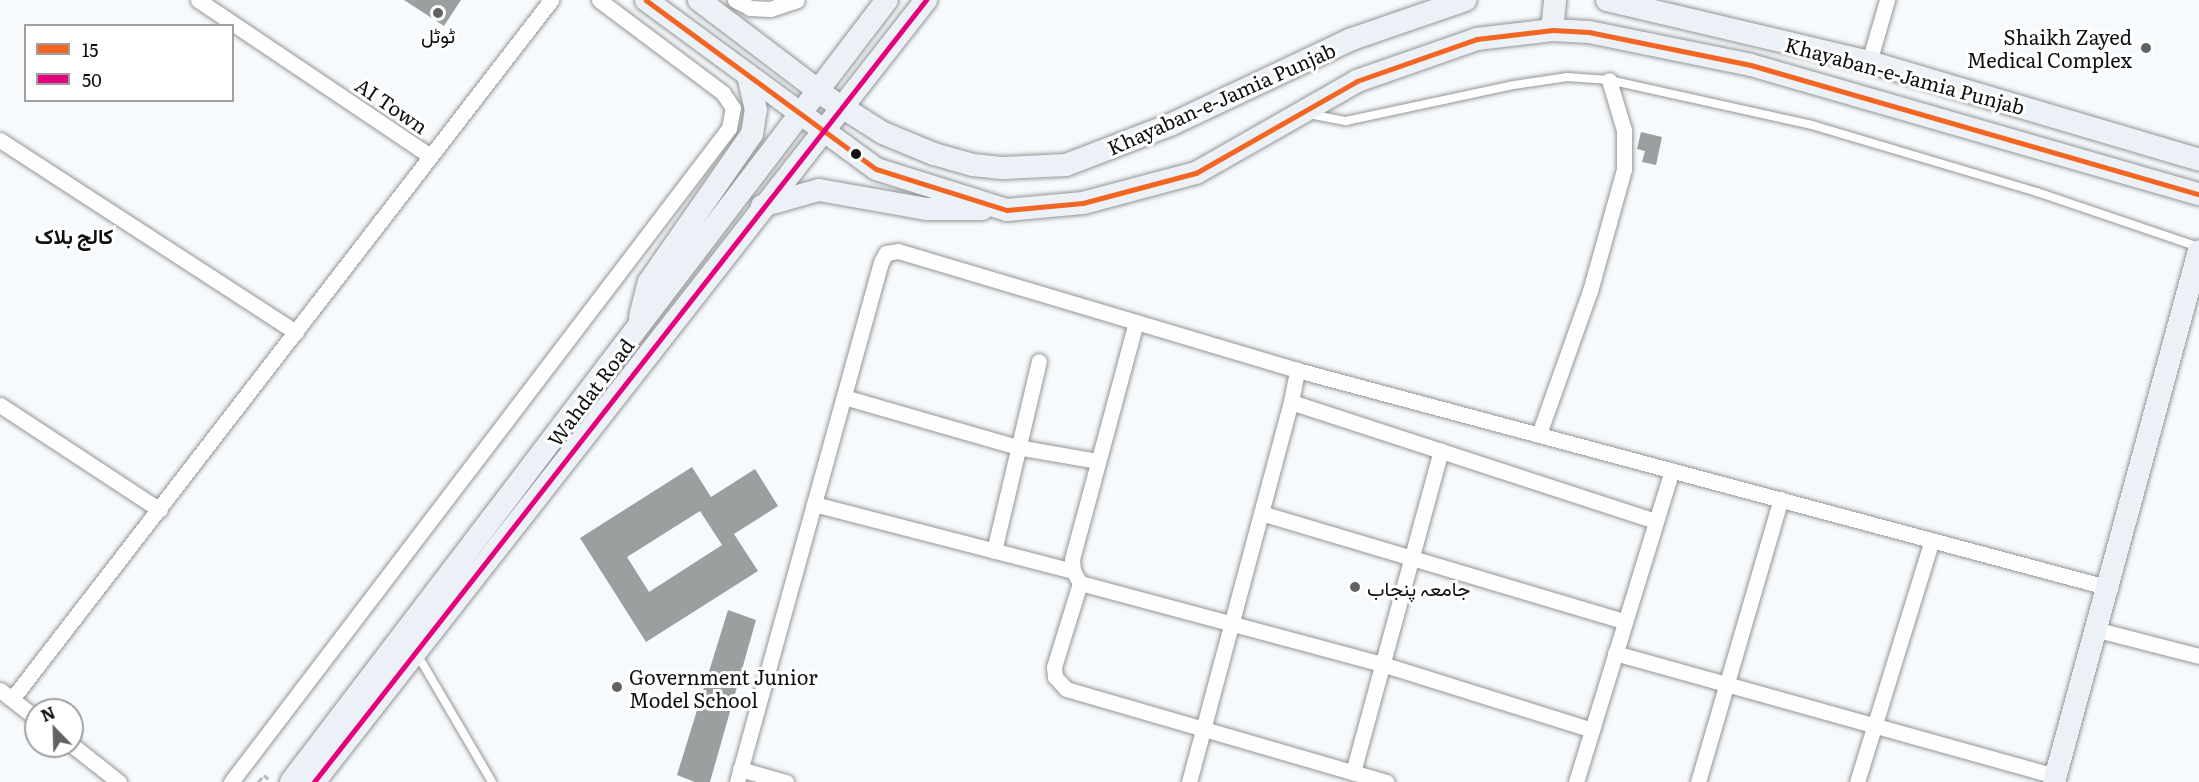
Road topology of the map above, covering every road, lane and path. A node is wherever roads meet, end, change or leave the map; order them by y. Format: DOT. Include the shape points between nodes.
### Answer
graph roads {
  1 [pos="198,0"];
  2 [pos="551,0"];
  3 [pos="599,0"];
  4 [pos="646,0"];
  5 [pos="699,0"];
  6 [pos="735,0"];
  7 [pos="797,0"];
  8 [pos="887,0"];
  9 [pos="927,0"];
  10 [pos="1465,0"];
  11 [pos="1556,0"];
  12 [pos="1607,0"];
  13 [pos="1887,0"];
  14 [pos="234,24"];
  15 [pos="234,24"];
  16 [pos="1552,30"];
  17 [pos="1869,62"];
  18 [pos="748,75"];
  19 [pos="1609,80"];
  20 [pos="817,89"];
  21 [pos="840,106"];
  22 [pos="797,113"];
  23 [pos="1302,113"];
  24 [pos="821,132"];
  25 [pos="0,140"];
  26 [pos="429,155"];
  27 [pos="2199,160"];
  28 [pos="2199,194"];
  29 [pos="762,206"];
  30 [pos="1007,210"];
  31 [pos="2199,247"];
  32 [pos="2199,252"];
  33 [pos="1136,322"];
  34 [pos="638,327"];
  35 [pos="296,332"];
  36 [pos="1039,361"];
  37 [pos="1297,370"];
  38 [pos="844,397"];
  39 [pos="1291,402"];
  40 [pos="0,405"];
  41 [pos="1539,434"];
  42 [pos="1017,447"];
  43 [pos="1441,451"];
  44 [pos="1097,461"];
  45 [pos="1672,470"];
  46 [pos="1781,499"];
  47 [pos="814,504"];
  48 [pos="160,510"];
  49 [pos="1261,513"];
  50 [pos="1655,521"];
  51 [pos="1932,540"];
  52 [pos="994,551"];
  53 [pos="1411,558"];
  54 [pos="1076,577"];
  55 [pos="2110,588"];
  56 [pos="1231,621"];
  57 [pos="1624,621"];
  58 [pos="2098,630"];
  59 [pos="408,647"];
  60 [pos="1615,653"];
  61 [pos="2199,656"];
  62 [pos="1382,664"];
  63 [pos="1726,684"];
  64 [pos="6,694"];
  65 [pos="24,708"];
  66 [pos="1874,725"];
  67 [pos="1203,729"];
  68 [pos="1592,730"];
  69 [pos="84,754"];
  70 [pos="1353,772"];
  71 [pos="739,776"];
  72 [pos="2055,779"];
  73 [pos="119,782"];
  74 [pos="231,782"];
  75 [pos="258,782"];
  76 [pos="273,782"];
  77 [pos="291,782"];
  78 [pos="314,782"];
  79 [pos="492,782"];
  80 [pos="786,782"];
  81 [pos="1189,782"];
  82 [pos="1387,782"];
  83 [pos="1576,782"];
  84 [pos="1698,782"];
  85 [pos="1857,782"];
  1 -- 15 [label="street, AI Town"];
  2 -- 26 [label="street, AI Town"];
  3 -- 74 [label="street" via="723,93 733,108 729,128"];
  4 -- 18 [label="main road, Khayaban-e-Jamia Punjab"];
  5 -- 20 [label="main road, Khayaban-e-Jamia Punjab"];
  6 -- 7 [label="street" via="750,8 770,9"];
  8 -- 20 [label="main road, Wahdat Road"];
  9 -- 21 [label="main road, Wahdat Road"];
  10 -- 21 [label="main road, Khayaban-e-Jamia Punjab" via="1352,39 1172,124 1066,165 973,165 902,143"];
  11 -- 16 [label="main road"];
  12 -- 17 [label="main road, Khayaban-e-Jamia Punjab"];
  13 -- 17 [label="street"];
  14 -- 26 [label="street, AI Town"];
  16 -- 23 [label="main road, Khayaban-e-Jamia Punjab" via="1477,39 1417,58 1357,81"];
  16 -- 28 [label="main road, Khayaban-e-Jamia Punjab" via="1589,32 1751,65"];
  17 -- 27 [label="main road, Khayaban-e-Jamia Punjab"];
  18 -- 22 [label="main road, Khayaban-e-Jamia Punjab"];
  18 -- 34 [label="main road" via="756,110 752,134 649,282"];
  19 -- 23 [label="lane" via="1567,77 1514,85 1346,121"];
  19 -- 31 [label="lane" via="1812,125 2037,192"];
  19 -- 41 [label="street" via="1624,130 1624,169 1590,291"];
  20 -- 21 [label="main road, Khayaban-e-Jamia Punjab"];
  20 -- 22 [label="main road, Wahdat Road"];
  21 -- 24 [label="main road, Wahdat Road"];
  22 -- 24 [label="main road, Khayaban-e-Jamia Punjab"];
  22 -- 34 [label="main road, Wahdat Road"];
  23 -- 30 [label="main road, Khayaban-e-Jamia Punjab" via="1196,173 1083,203"];
  24 -- 29 [label="main road, Wahdat Road"];
  24 -- 30 [label="main road, Khayaban-e-Jamia Punjab" via="876,169"];
  25 -- 35 [label="street"];
  26 -- 35 [label="street"];
  29 -- 30 [label="main road" via="819,190 927,209"];
  29 -- 59 [label="main road, Wahdat Road"];
  32 -- 55 [label="main road"];
  33 -- 37 [label="street"];
  33 -- 38 [label="street" via="898,251 886,253"];
  33 -- 44 [label="street"];
  34 -- 59 [label="main road, Wahdat Road"];
  35 -- 48 [label="street"];
  36 -- 42 [label="street"];
  37 -- 39 [label="street"];
  37 -- 41 [label="street"];
  38 -- 42 [label="street"];
  38 -- 47 [label="street"];
  39 -- 43 [label="street"];
  39 -- 49 [label="street"];
  40 -- 48 [label="street"];
  41 -- 45 [label="street"];
  42 -- 44 [label="street"];
  42 -- 52 [label="street"];
  43 -- 50 [label="street"];
  43 -- 53 [label="street"];
  44 -- 54 [label="street" via="1072,559"];
  45 -- 46 [label="street"];
  45 -- 50 [label="street"];
  46 -- 51 [label="street"];
  46 -- 63 [label="street"];
  47 -- 52 [label="street"];
  47 -- 71 [label="street"];
  48 -- 64 [label="street"];
  49 -- 53 [label="street"];
  49 -- 56 [label="street"];
  50 -- 57 [label="street"];
  51 -- 55 [label="street"];
  51 -- 66 [label="street"];
  52 -- 54 [label="street"];
  53 -- 57 [label="street"];
  53 -- 62 [label="street"];
  54 -- 56 [label="street"];
  54 -- 67 [label="street" via="1054,667 1059,684"];
  55 -- 58 [label="main road"];
  56 -- 62 [label="street"];
  56 -- 67 [label="street"];
  57 -- 60 [label="street"];
  58 -- 61 [label="street"];
  58 -- 72 [label="main road"];
  59 -- 77 [label="main road, Wahdat Road"];
  59 -- 78 [label="main road, Wahdat Road"];
  59 -- 79 [label="lane"];
  60 -- 63 [label="street"];
  60 -- 68 [label="street"];
  62 -- 68 [label="street"];
  62 -- 70 [label="street"];
  63 -- 66 [label="street"];
  63 -- 84 [label="street"];
  64 -- 65 [label="street"];
  66 -- 72 [label="street"];
  66 -- 85 [label="street"];
  67 -- 70 [label="street"];
  67 -- 81 [label="street"];
  68 -- 83 [label="street"];
  69 -- 73 [label="street"];
  70 -- 82 [label="street"];
  71 -- 80 [label="street"];
  75 -- 76 [label="path" via="264,775"];
}
